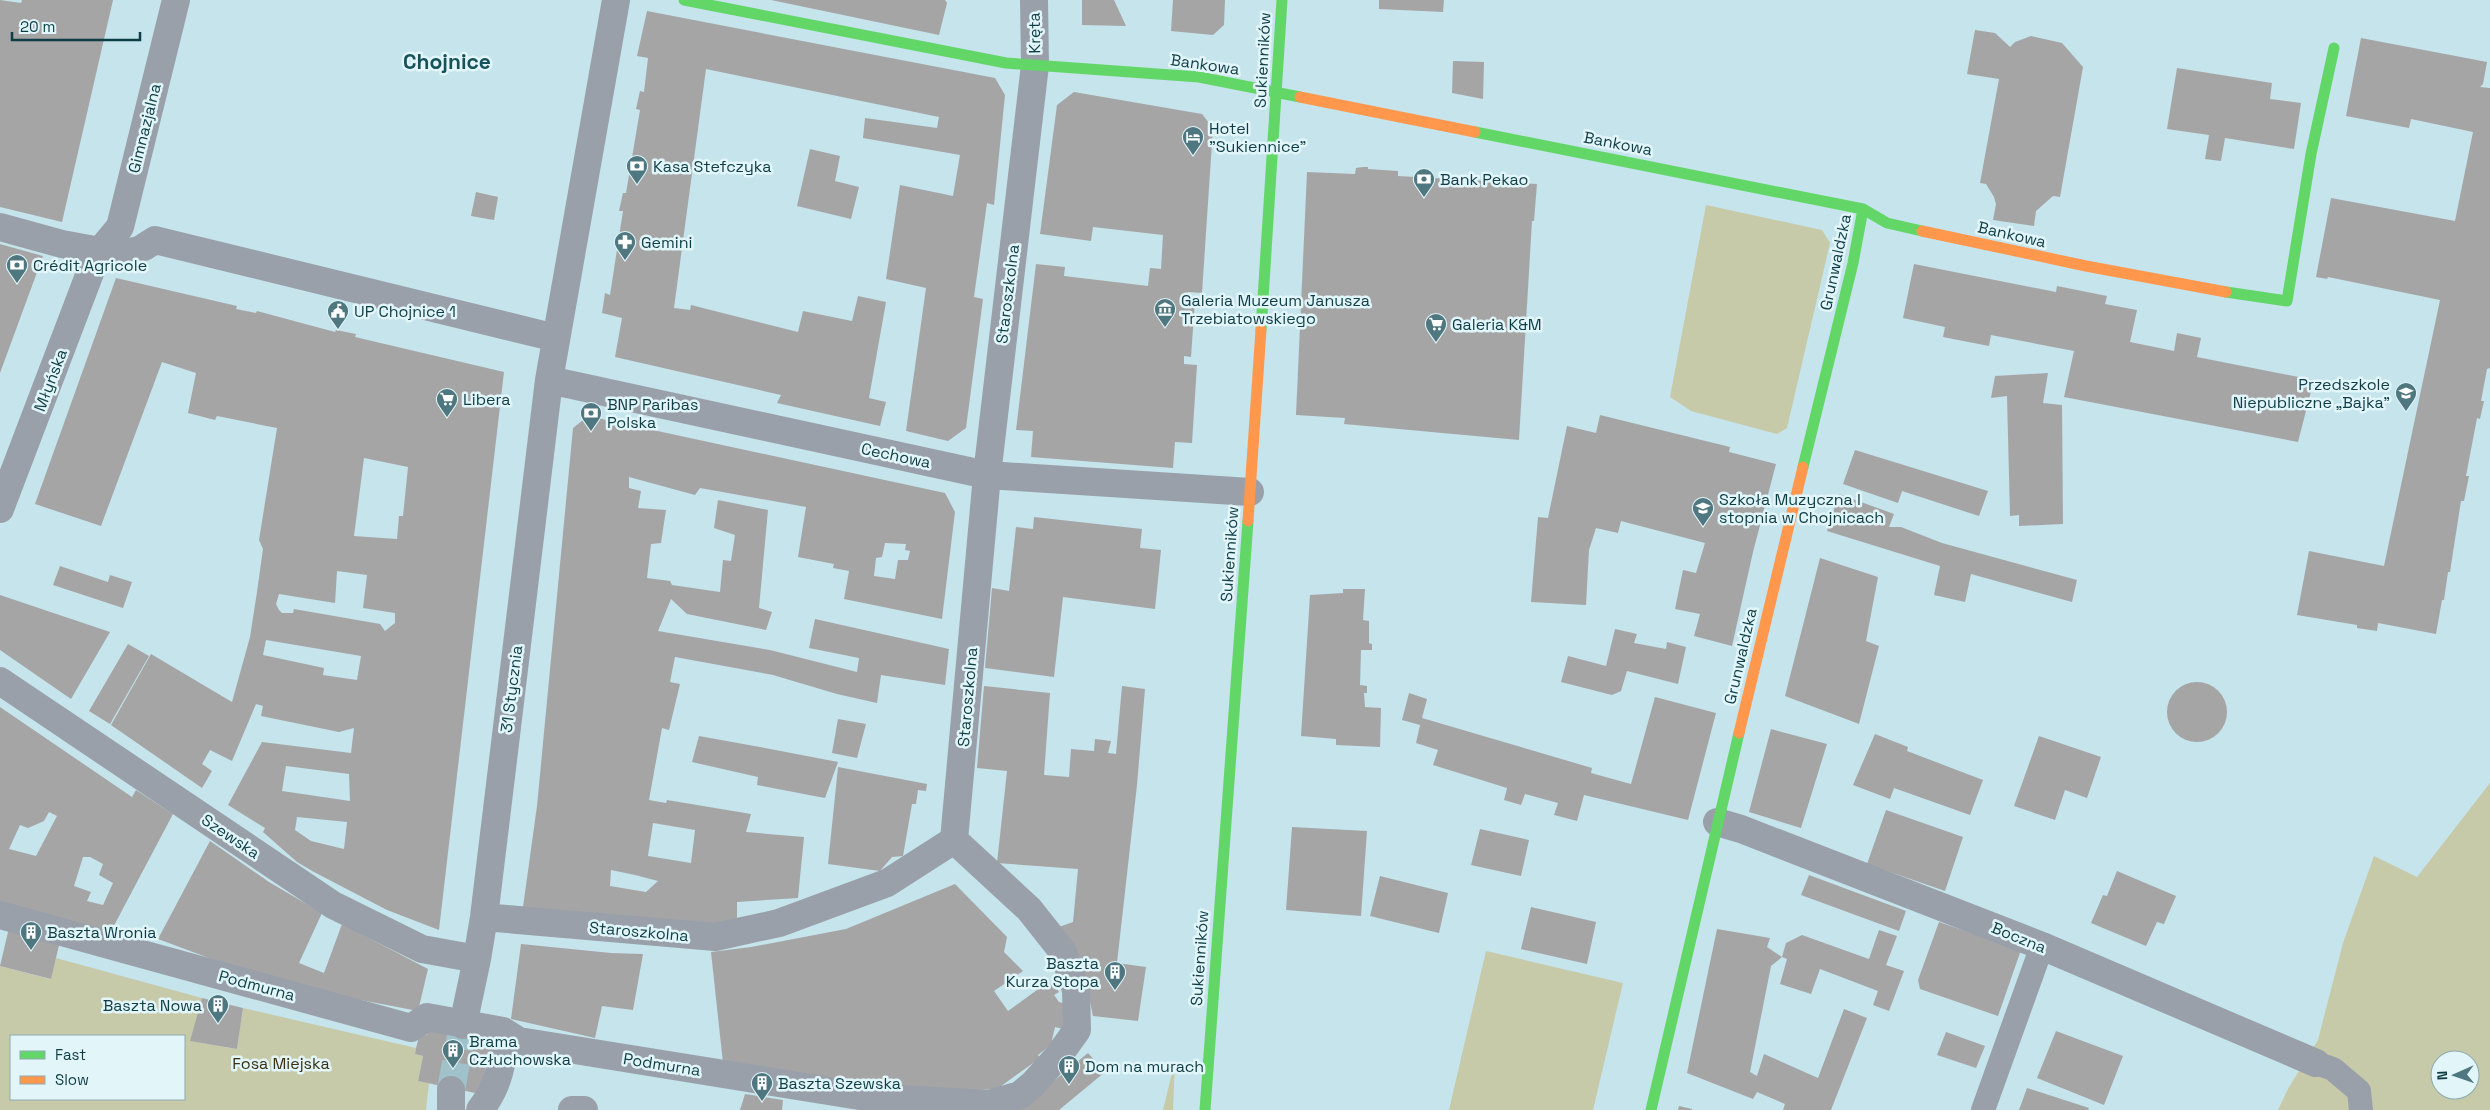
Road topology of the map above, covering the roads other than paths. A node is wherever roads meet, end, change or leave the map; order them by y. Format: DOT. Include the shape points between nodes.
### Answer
graph roads {
  1 [pos="176,0"];
  2 [pos="616,0"];
  3 [pos="684,0"];
  4 [pos="1034,0"];
  5 [pos="1282,0"];
  6 [pos="2334,48"];
  7 [pos="1035,65"];
  8 [pos="1276,93"];
  9 [pos="1863,209"];
  10 [pos="0,227"];
  11 [pos="144,247"];
  12 [pos="100,251"];
  13 [pos="555,344"];
  14 [pos="549,380"];
  15 [pos="986,475"];
  16 [pos="1250,492"];
  17 [pos="0,509"];
  18 [pos="0,681"];
  19 [pos="1717,822"];
  20 [pos="954,840"];
  21 [pos="0,915"];
  22 [pos="484,917"];
  23 [pos="2042,946"];
  24 [pos="477,959"];
  25 [pos="463,1024"];
  26 [pos="502,1031"];
  27 [pos="2316,1063"];
  28 [pos="480,1110"];
  29 [pos="572,1110"];
  30 [pos="584,1110"];
  31 [pos="1205,1110"];
  32 [pos="1651,1110"];
  33 [pos="1983,1110"];
  34 [pos="2361,1110"];
  1 -- 12 [label="street, Gimnazjalna" via="120,227"];
  2 -- 13 [label="street, 31 Stycznia"];
  3 -- 7 [label="street, Bankowa" via="1006,64"];
  4 -- 7 [label="street, Kręta"];
  5 -- 8 [label="street, Sukienników"];
  6 -- 9 [label="street, Bankowa" via="2311,154 2287,301 2213,292 2045,258 1887,223"];
  7 -- 8 [label="street, Bankowa" via="1199,77"];
  7 -- 15 [label="street, Staroszkolna"];
  8 -- 9 [label="street, Bankowa"];
  8 -- 16 [label="street, Sukienników"];
  9 -- 19 [label="street, Grunwaldzka" via="1853,263"];
  10 -- 12 [label="street"];
  11 -- 12 [label="lane"];
  11 -- 13 [label="street" via="155,240"];
  12 -- 17 [label="street, Młyńska"];
  13 -- 14 [label="street, 31 Stycznia"];
  14 -- 15 [label="street, Cechowa"];
  14 -- 22 [label="street, 31 Stycznia"];
  15 -- 16 [label="street, Cechowa"];
  15 -- 20 [label="street, Staroszkolna"];
  16 -- 31 [label="street, Sukienników"];
  18 -- 24 [label="street, Szewska" via="333,905 422,950"];
  19 -- 23 [label="street, Boczna"];
  19 -- 32 [label="street, Grunwaldzka"];
  20 -- 22 [label="street, Staroszkolna" via="887,884 779,923 715,937"];
  20 -- 26 [label="street, Podmurna" via="1029,909 1063,952 1076,990 1077,1030 1059,1055 1020,1095 989,1104 866,1097 519,1041"];
  21 -- 25 [label="street, Podmurna" via="411,1028 428,1017"];
  22 -- 24 [label="street, 31 Stycznia"];
  23 -- 27 [label="street, Boczna"];
  23 -- 33 [label="lane"];
  24 -- 25 [label="street, 31 Stycznia"];
  25 -- 26 [label="street, Podmurna"];
  26 -- 28 [label="street" via="504,1058 488,1100"];
  27 -- 34 [label="lane" via="2333,1069 2359,1091"];
  29 -- 30 [label="street"];
}
